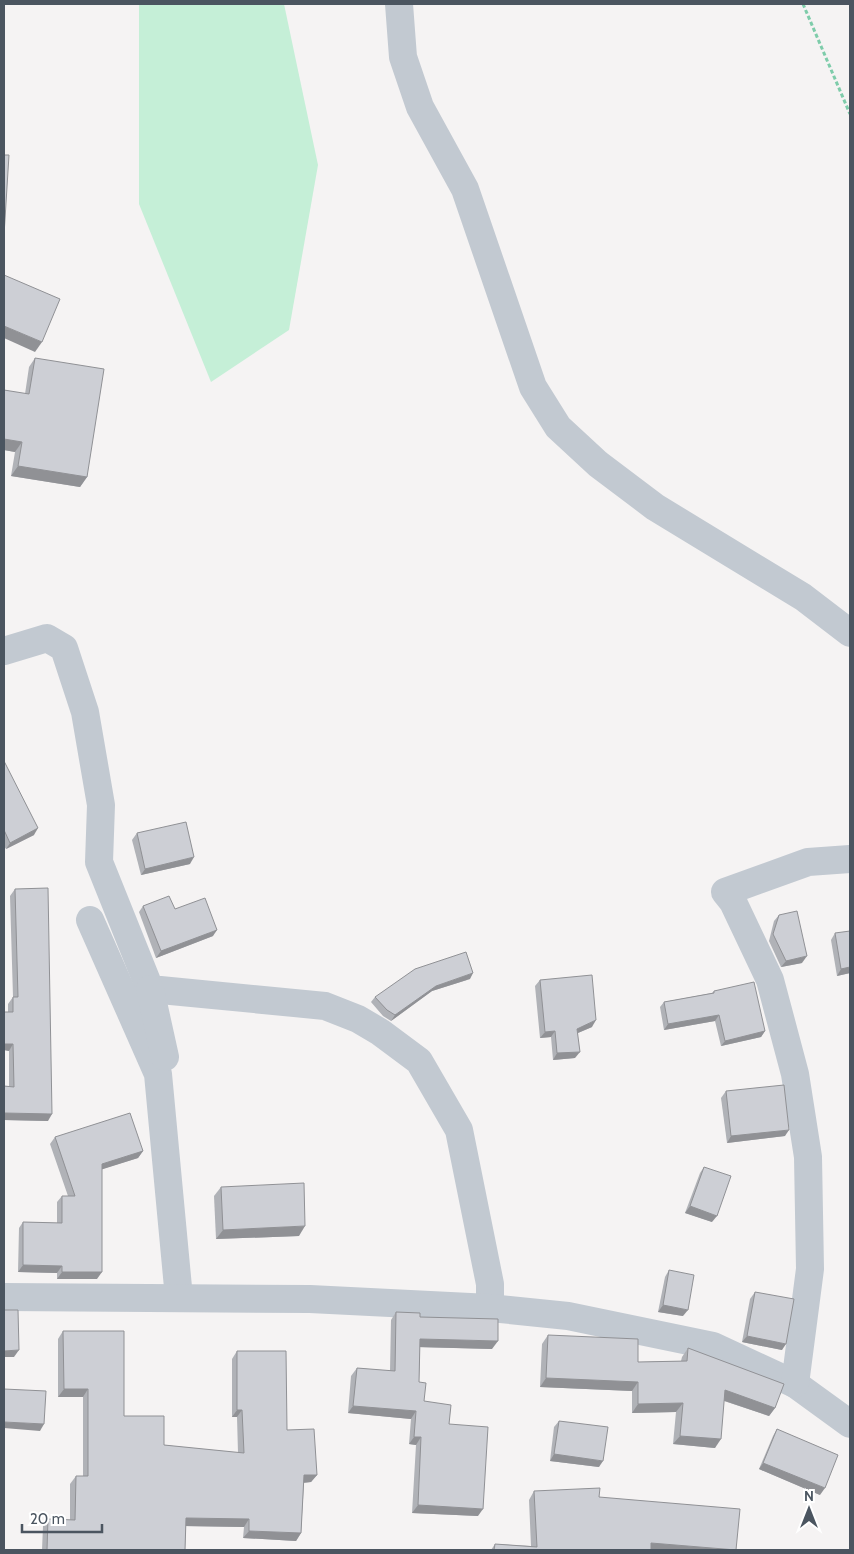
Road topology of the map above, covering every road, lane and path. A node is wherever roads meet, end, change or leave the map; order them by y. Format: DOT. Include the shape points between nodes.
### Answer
graph roads {
  1 [pos="398,4"];
  2 [pos="802,4"];
  3 [pos="850,114"];
  4 [pos="850,633"];
  5 [pos="4,652"];
  6 [pos="850,860"];
  7 [pos="90,920"];
  8 [pos="150,989"];
  9 [pos="158,1074"];
  10 [pos="4,1297"];
  11 [pos="179,1298"];
  12 [pos="490,1308"];
  13 [pos="795,1384"];
  14 [pos="850,1424"];
  1 -- 4 [label="street" via="403,57 420,107 465,189 533,387 558,427 598,464 656,507 802,597"];
  2 -- 3 [label="path"];
  5 -- 8 [label="street" via="48,638 64,648 85,712 101,805 99,862"];
  6 -- 13 [label="street" via="808,862 725,892 770,980 795,1074 808,1157 810,1269"];
  7 -- 9 [label="street"];
  8 -- 9 [label="street" via="167,1067"];
  8 -- 12 [label="street" via="325,1006 358,1019 419,1061 459,1130 490,1284"];
  9 -- 11 [label="street"];
  10 -- 11 [label="street"];
  11 -- 12 [label="street" via="310,1299"];
  12 -- 13 [label="street" via="568,1316 713,1346"];
  13 -- 14 [label="street"];
}
